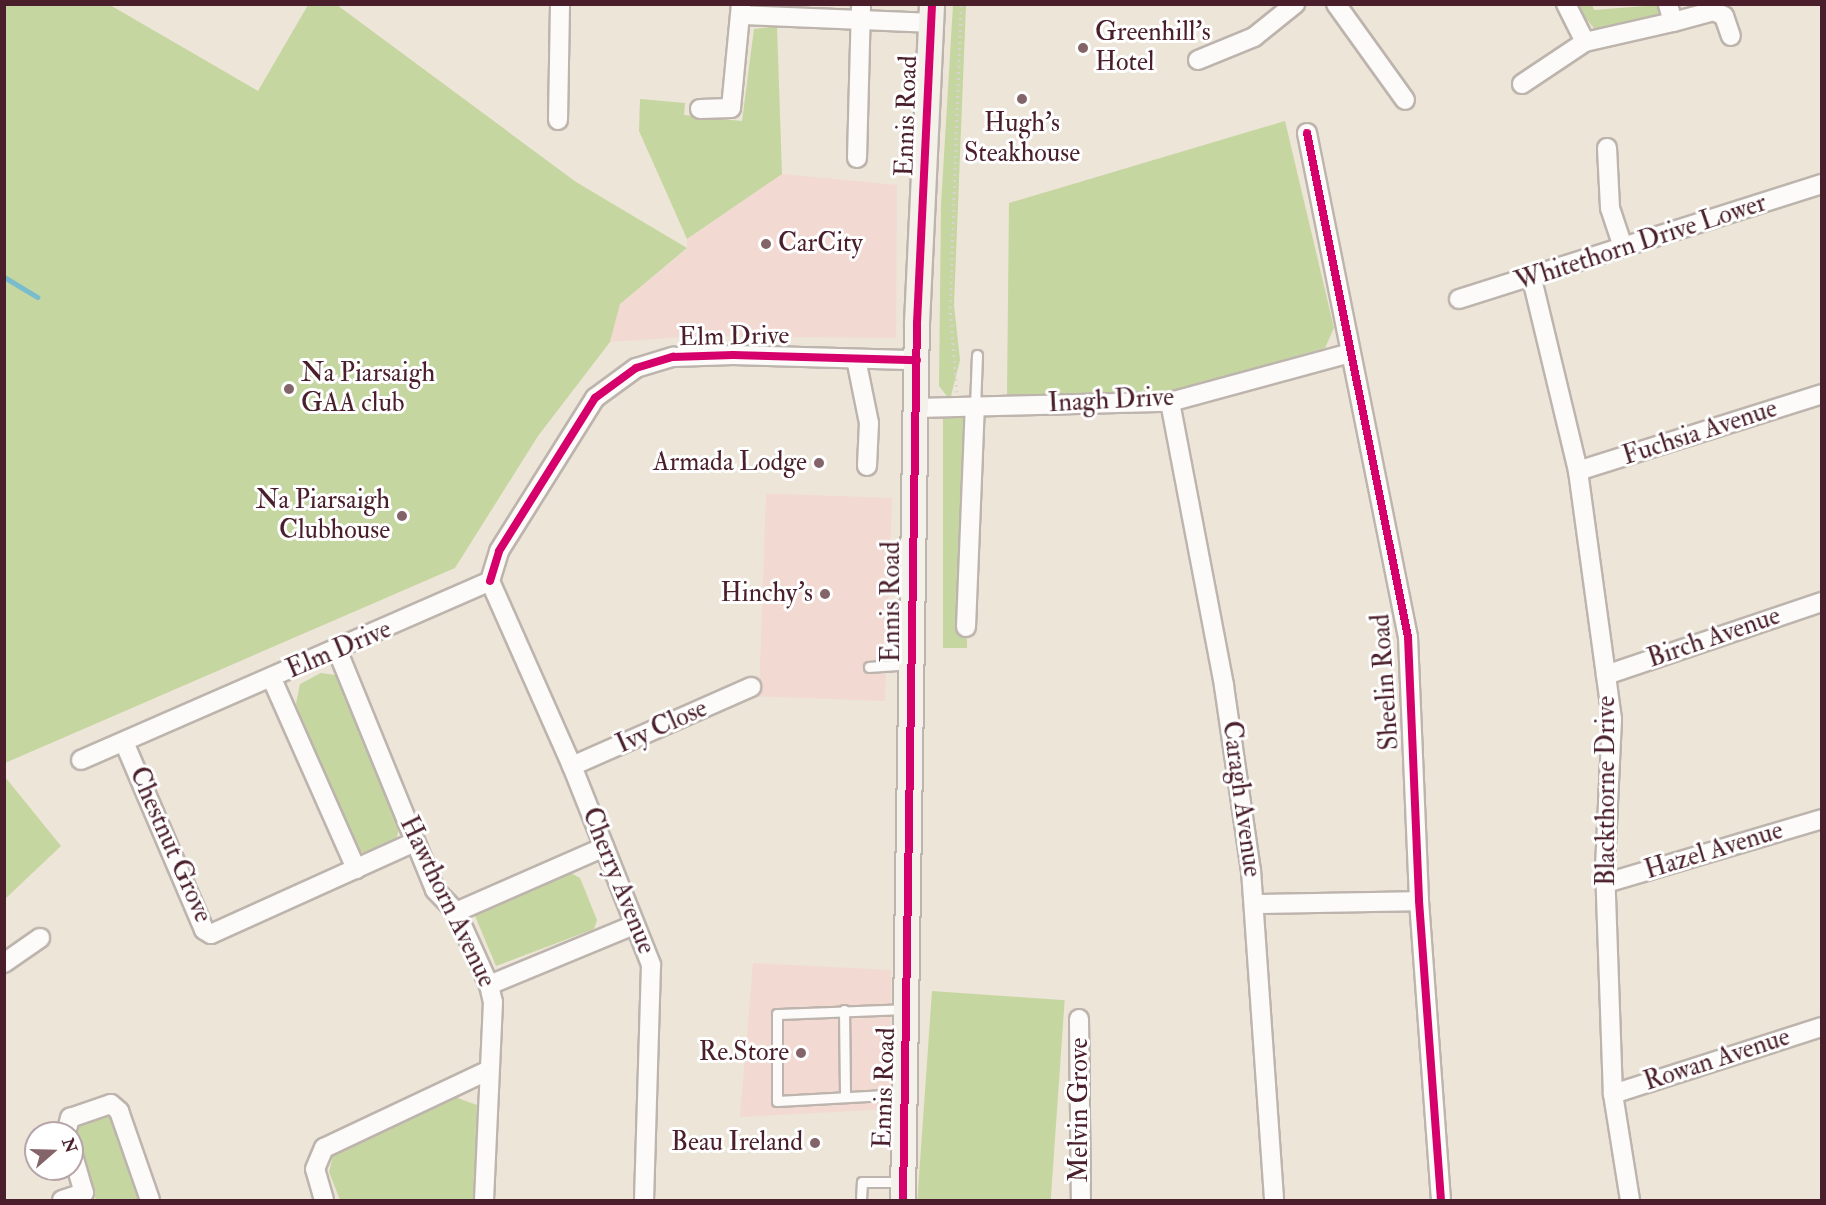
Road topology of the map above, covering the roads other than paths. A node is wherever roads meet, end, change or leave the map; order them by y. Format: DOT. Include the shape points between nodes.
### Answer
graph roads {
  1 [pos="560,4"];
  2 [pos="1295,4"];
  3 [pos="1336,4"];
  4 [pos="1566,4"];
  5 [pos="741,10"];
  6 [pos="860,13"];
  7 [pos="1671,13"];
  8 [pos="932,14"];
  9 [pos="1731,36"];
  10 [pos="1584,42"];
  11 [pos="1198,60"];
  12 [pos="1522,84"];
  13 [pos="1405,100"];
  14 [pos="700,109"];
  15 [pos="558,120"];
  16 [pos="1307,132"];
  17 [pos="1607,148"];
  18 [pos="857,158"];
  19 [pos="1821,184"];
  20 [pos="1623,247"];
  21 [pos="1532,279"];
  22 [pos="1460,299"];
  23 [pos="1350,353"];
  24 [pos="976,355"];
  25 [pos="856,359"];
  26 [pos="917,360"];
  27 [pos="1821,394"];
  28 [pos="1170,402"];
  29 [pos="966,407"];
  30 [pos="916,408"];
  31 [pos="867,466"];
  32 [pos="1578,471"];
  33 [pos="490,581"];
  34 [pos="1821,602"];
  35 [pos="966,627"];
  36 [pos="338,652"];
  37 [pos="913,664"];
  38 [pos="869,667"];
  39 [pos="1606,675"];
  40 [pos="273,679"];
  41 [pos="751,687"];
  42 [pos="123,742"];
  43 [pos="81,760"];
  44 [pos="572,766"];
  45 [pos="1821,819"];
  46 [pos="415,842"];
  47 [pos="604,847"];
  48 [pos="356,869"];
  49 [pos="1606,883"];
  50 [pos="1419,901"];
  51 [pos="1255,904"];
  52 [pos="456,912"];
  53 [pos="634,925"];
  54 [pos="40,938"];
  55 [pos="4,963"];
  56 [pos="489,985"];
  57 [pos="909,1009"];
  58 [pos="844,1010"];
  59 [pos="1079,1020"];
  60 [pos="1821,1027"];
  61 [pos="489,1070"];
  62 [pos="459,1082"];
  63 [pos="906,1094"];
  64 [pos="1613,1094"];
  65 [pos="844,1096"];
  66 [pos="488,1105"];
  67 [pos="69,1121"];
  68 [pos="81,1181"];
  69 [pos="903,1191"];
  70 [pos="86,1197"];
  71 [pos="62,1200"];
  72 [pos="150,1200"];
  73 [pos="324,1200"];
  74 [pos="484,1200"];
  75 [pos="644,1200"];
  76 [pos="861,1200"];
  77 [pos="1081,1200"];
  78 [pos="1274,1200"];
  79 [pos="1441,1200"];
  80 [pos="1630,1200"];
  1 -- 15 [label="street"];
  2 -- 11 [label="street" via="1254,37"];
  3 -- 13 [label="street"];
  4 -- 10 [label="street"];
  5 -- 6 [label="street"];
  5 -- 14 [label="street" via="731,108"];
  6 -- 8 [label="street"];
  6 -- 18 [label="street"];
  7 -- 9 [label="street" via="1714,10 1724,16"];
  7 -- 10 [label="street"];
  8 -- 26 [label="main road, Ennis Road"];
  10 -- 12 [label="street"];
  16 -- 23 [label="street, Sheelin Road"];
  17 -- 20 [label="street" via="1610,208"];
  19 -- 20 [label="street, Whitethorn Drive Lower"];
  20 -- 21 [label="street, Whitethorn Drive Lower"];
  21 -- 22 [label="street, Whitethorn Drive Lower"];
  21 -- 32 [label="street, Blackthorne Drive"];
  23 -- 28 [label="street, Inagh Drive"];
  23 -- 50 [label="street, Sheelin Road" via="1408,637"];
  24 -- 29 [label="lane"];
  25 -- 26 [label="street, Elm Drive"];
  25 -- 31 [label="street" via="869,423"];
  25 -- 33 [label="street, Elm Drive" via="673,357 636,368 594,398 499,551"];
  26 -- 30 [label="main road, Ennis Road"];
  27 -- 32 [label="street, Fuchsia Avenue"];
  28 -- 29 [label="street, Inagh Drive"];
  28 -- 51 [label="street, Caragh Avenue" via="1224,686"];
  29 -- 30 [label="street, Inagh Drive"];
  29 -- 35 [label="street"];
  30 -- 37 [label="main road, Ennis Road"];
  32 -- 39 [label="street, Blackthorne Drive"];
  33 -- 36 [label="street, Elm Drive"];
  33 -- 44 [label="street, Cherry Avenue"];
  34 -- 39 [label="street, Birch Avenue"];
  36 -- 40 [label="street, Elm Drive"];
  36 -- 46 [label="street, Hawthorn Avenue"];
  37 -- 38 [label="lane"];
  37 -- 57 [label="main road, Ennis Road"];
  39 -- 49 [label="street, Blackthorne Drive" via="1612,719"];
  40 -- 42 [label="street, Elm Drive"];
  40 -- 48 [label="street"];
  41 -- 44 [label="street, Ivy Close"];
  42 -- 43 [label="street, Elm Drive"];
  42 -- 48 [label="street, Chestnut Grove" via="204,930 222,933"];
  44 -- 47 [label="street, Cherry Avenue"];
  45 -- 49 [label="street, Hazel Avenue"];
  46 -- 48 [label="street, Chestnut Grove"];
  46 -- 52 [label="street, Hawthorn Avenue" via="435,890"];
  47 -- 52 [label="street"];
  47 -- 53 [label="street, Cherry Avenue"];
  49 -- 64 [label="street, Blackthorne Drive"];
  50 -- 51 [label="street"];
  50 -- 79 [label="street, Sheelin Road"];
  51 -- 78 [label="street, Caragh Avenue"];
  52 -- 56 [label="street, Hawthorn Avenue"];
  53 -- 56 [label="street"];
  53 -- 75 [label="street, Cherry Avenue" via="651,966"];
  54 -- 55 [label="street"];
  56 -- 61 [label="street, Hawthorn Avenue" via="494,1002"];
  57 -- 58 [label="lane"];
  57 -- 63 [label="main road, Ennis Road"];
  58 -- 65 [label="lane"];
  58 -- 65 [label="lane" via="777,1014 777,1101"];
  59 -- 77 [label="street, Melvin Grove"];
  60 -- 64 [label="street, Rowan Avenue"];
  61 -- 62 [label="street"];
  61 -- 66 [label="street, Hawthorn Avenue"];
  62 -- 66 [label="street"];
  62 -- 73 [label="street" via="324,1148 315,1169"];
  63 -- 65 [label="lane"];
  63 -- 69 [label="main road, Ennis Road"];
  64 -- 80 [label="street, Blackthorne Drive"];
  66 -- 74 [label="street, Hawthorn Avenue"];
  67 -- 72 [label="street" via="111,1104 119,1111"];
  68 -- 70 [label="street"];
  69 -- 76 [label="lane" via="862,1182"];
  70 -- 71 [label="street"];
}
